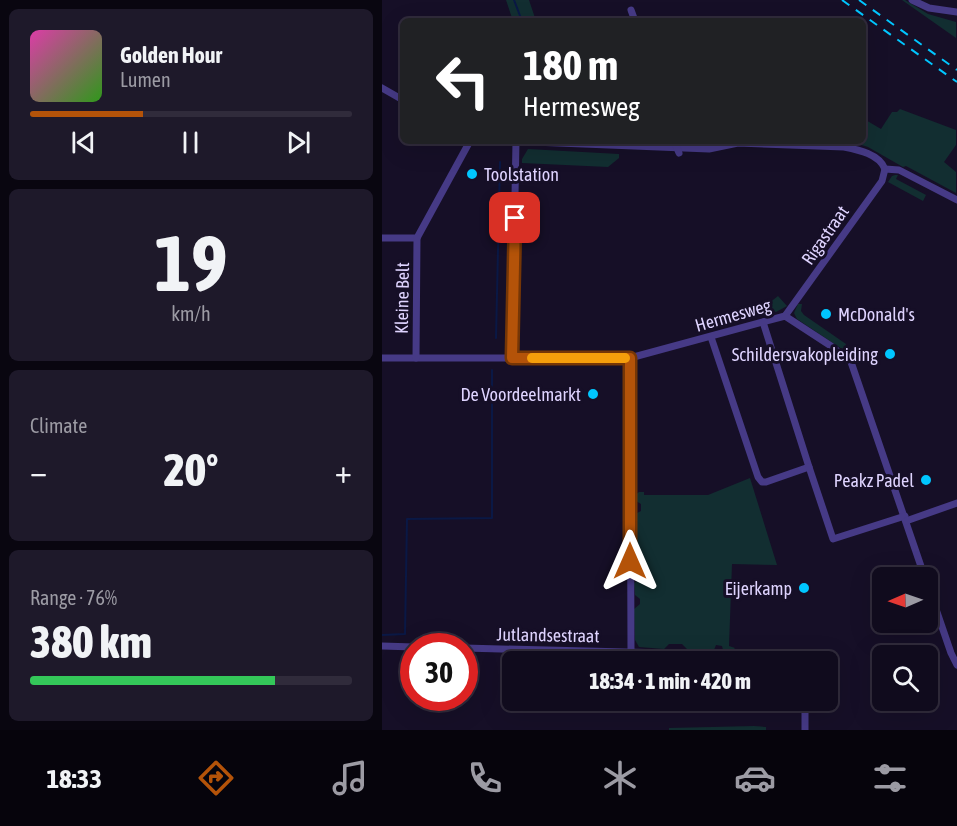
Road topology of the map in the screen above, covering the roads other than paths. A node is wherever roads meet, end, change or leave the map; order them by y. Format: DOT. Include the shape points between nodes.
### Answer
graph roads {
  1 [pos="912,0"];
  2 [pos="631,10"];
  3 [pos="956,12"];
  4 [pos="634,18"];
  5 [pos="382,88"];
  6 [pos="400,98"];
  7 [pos="468,144"];
  8 [pos="516,144"];
  9 [pos="596,144"];
  10 [pos="733,144"];
  11 [pos="764,144"];
  12 [pos="677,147"];
  13 [pos="885,170"];
  14 [pos="956,200"];
  15 [pos="382,238"];
  16 [pos="417,238"];
  17 [pos="785,316"];
  18 [pos="763,322"];
  19 [pos="711,337"];
  20 [pos="382,358"];
  21 [pos="416,358"];
  22 [pos="512,358"];
  23 [pos="630,358"];
  24 [pos="809,467"];
  25 [pos="956,503"];
  26 [pos="905,518"];
  27 [pos="921,567"];
  28 [pos="938,615"];
  29 [pos="382,646"];
  30 [pos="400,647"];
  31 [pos="478,648"];
  32 [pos="631,651"];
  33 [pos="956,665"];
  34 [pos="805,711"];
  35 [pos="805,730"];
  1 -- 3 [label="street" via="929,8"];
  2 -- 4 [label="street"];
  5 -- 6 [label="street"];
  7 -- 16 [label="street"];
  8 -- 22 [label="street"];
  9 -- 12 [label="street"];
  10 -- 12 [label="street" via="709,149"];
  11 -- 13 [label="street" via="844,147 879,159"];
  13 -- 14 [label="street" via="899,170"];
  13 -- 17 [label="street, Rigastraat" via="882,181"];
  15 -- 16 [label="street"];
  16 -- 21 [label="street, Kleine Belt"];
  17 -- 18 [label="street, Hermesweg"];
  17 -- 26 [label="street, Hermesweg" via="851,362"];
  18 -- 19 [label="street, Hermesweg"];
  18 -- 24 [label="street"];
  19 -- 23 [label="street, Hermesweg"];
  19 -- 24 [label="street" via="760,480 766,482"];
  20 -- 21 [label="street, Hermesweg"];
  21 -- 22 [label="street, Hermesweg"];
  22 -- 23 [label="street, Hermesweg"];
  23 -- 32 [label="street"];
  24 -- 26 [label="street" via="833,539"];
  25 -- 26 [label="street"];
  26 -- 27 [label="street, Hermesweg"];
  28 -- 33 [label="street"];
  29 -- 30 [label="street"];
  31 -- 32 [label="street, Jutlandsestraat"];
  34 -- 35 [label="street"];
}
